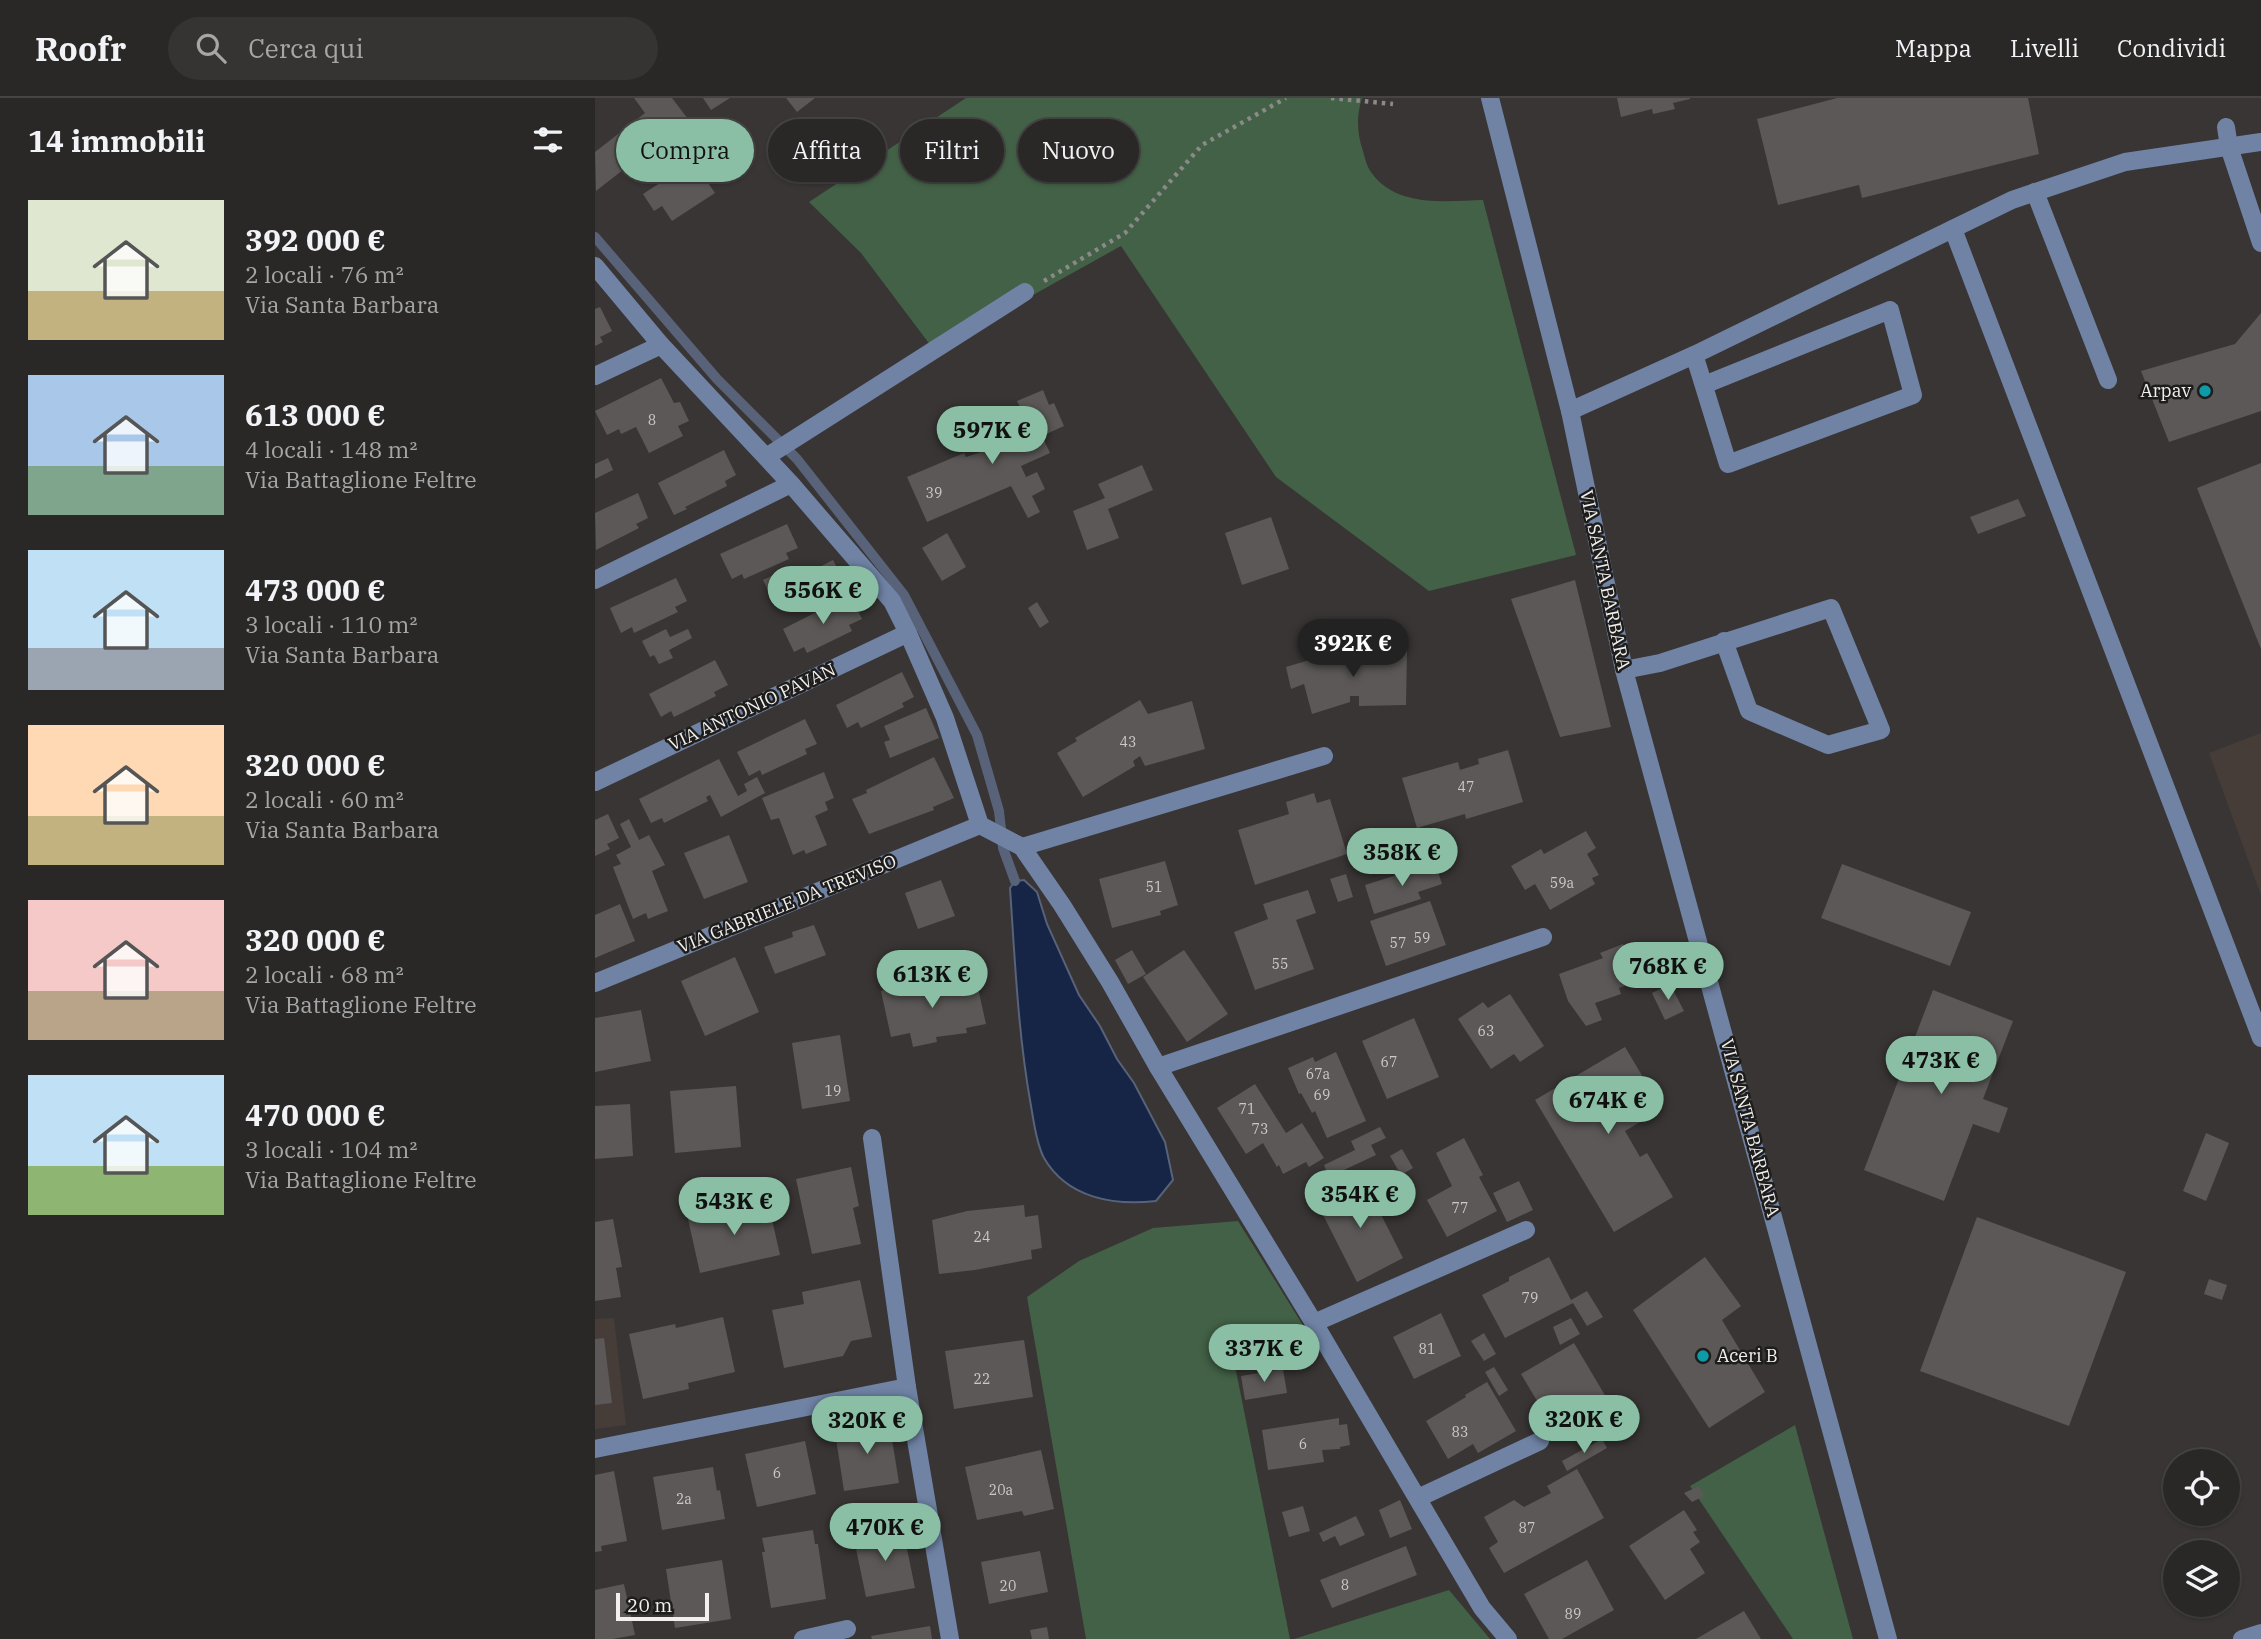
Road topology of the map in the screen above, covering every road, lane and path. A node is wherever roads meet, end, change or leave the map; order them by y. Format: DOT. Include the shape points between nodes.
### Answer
graph roads {
  1 [pos="1286,98"];
  2 [pos="1331,98"];
  3 [pos="1490,98"];
  4 [pos="1394,104"];
  5 [pos="2225,127"];
  6 [pos="2261,142"];
  7 [pos="2229,147"];
  8 [pos="2035,192"];
  9 [pos="1953,229"];
  10 [pos="2261,243"];
  11 [pos="595,266"];
  12 [pos="1025,292"];
  13 [pos="661,345"];
  14 [pos="1694,355"];
  15 [pos="595,376"];
  16 [pos="2108,380"];
  17 [pos="1704,385"];
  18 [pos="1570,411"];
  19 [pos="769,455"];
  20 [pos="791,484"];
  21 [pos="595,580"];
  22 [pos="908,633"];
  23 [pos="1724,642"];
  24 [pos="1624,670"];
  25 [pos="1324,756"];
  26 [pos="595,782"];
  27 [pos="985,827"];
  28 [pos="1018,844"];
  29 [pos="1543,937"];
  30 [pos="595,983"];
  31 [pos="2261,1038"];
  32 [pos="1158,1067"];
  33 [pos="872,1138"];
  34 [pos="1526,1230"];
  35 [pos="1314,1323"];
  36 [pos="907,1387"];
  37 [pos="1540,1440"];
  38 [pos="595,1449"];
  39 [pos="1418,1498"];
  40 [pos="847,1629"];
  41 [pos="2261,1633"];
  42 [pos="803,1639"];
  43 [pos="950,1639"];
  44 [pos="1508,1639"];
  45 [pos="1888,1639"];
  46 [pos="2242,1639"];
  1 -- 12 [label="path" via="1202,145 1125,233"];
  2 -- 4 [label="path"];
  3 -- 18 [label="street, VIA SANTA BARBARA"];
  5 -- 7 [label="street"];
  6 -- 7 [label="street"];
  7 -- 8 [label="street" via="2125,162"];
  7 -- 10 [label="street"];
  8 -- 9 [label="street"];
  8 -- 16 [label="street"];
  9 -- 14 [label="street"];
  9 -- 31 [label="street"];
  11 -- 13 [label="street"];
  12 -- 19 [label="street"];
  13 -- 15 [label="street"];
  13 -- 19 [label="street"];
  14 -- 17 [label="street"];
  14 -- 18 [label="street"];
  17 -- 17 [label="street" via="1728,464 1913,395 1890,310"];
  18 -- 24 [label="street, VIA SANTA BARBARA"];
  19 -- 20 [label="street"];
  20 -- 21 [label="street"];
  20 -- 22 [label="street" via="892,601"];
  22 -- 26 [label="street, VIA ANTONIO PAVAN"];
  22 -- 27 [label="street"];
  23 -- 23 [label="street" via="1831,608 1881,730 1828,745 1749,712"];
  23 -- 24 [label="street"];
  24 -- 45 [label="street, VIA SANTA BARBARA"];
  25 -- 28 [label="street"];
  27 -- 28 [label="street"];
  27 -- 30 [label="street, VIA GABRIELE DA TREVISO"];
  28 -- 32 [label="street" via="1103,971"];
  29 -- 32 [label="street"];
  32 -- 35 [label="street"];
  33 -- 36 [label="street"];
  34 -- 35 [label="street"];
  35 -- 39 [label="street"];
  36 -- 38 [label="street"];
  36 -- 43 [label="street"];
  37 -- 39 [label="street"];
  39 -- 44 [label="street" via="1482,1608"];
  40 -- 42 [label="street"];
  41 -- 46 [label="street"];
}
